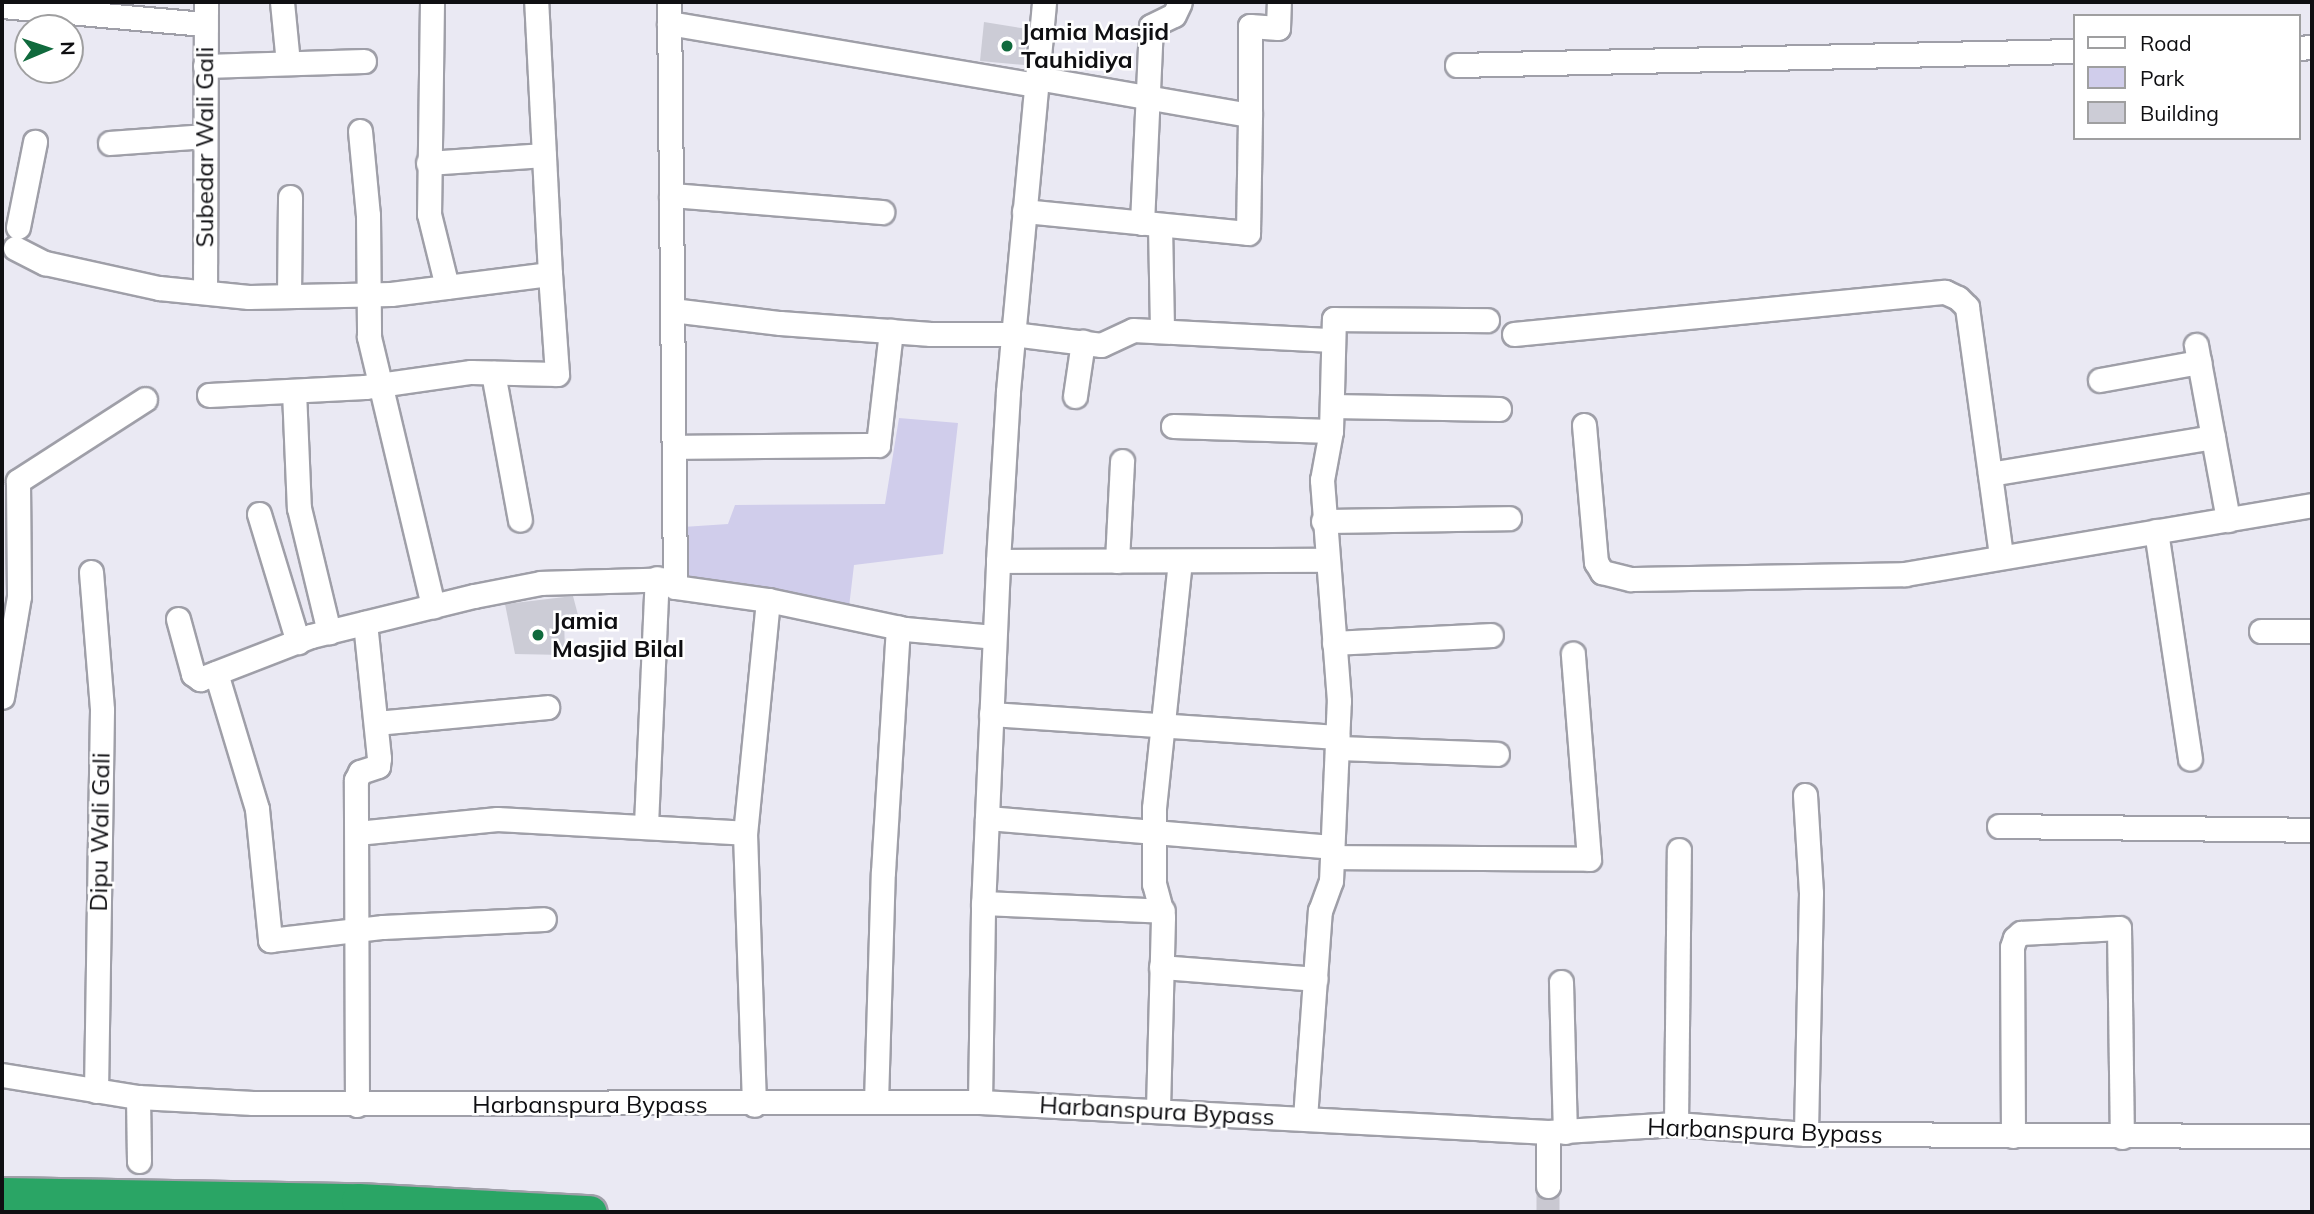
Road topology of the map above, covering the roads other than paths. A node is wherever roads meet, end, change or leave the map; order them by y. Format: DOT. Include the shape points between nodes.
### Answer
graph roads {
  1 [pos="282,2"];
  2 [pos="432,2"];
  3 [pos="536,2"];
  4 [pos="1044,2"];
  5 [pos="1180,2"];
  6 [pos="1279,2"];
  7 [pos="7,5"];
  8 [pos="111,9"];
  9 [pos="205,13"];
  10 [pos="669,13"];
  11 [pos="2072,51"];
  12 [pos="364,61"];
  13 [pos="288,63"];
  14 [pos="1457,65"];
  15 [pos="205,66"];
  16 [pos="1036,82"];
  17 [pos="1148,97"];
  18 [pos="1250,115"];
  19 [pos="360,131"];
  20 [pos="205,136"];
  21 [pos="36,142"];
  22 [pos="110,143"];
  23 [pos="544,155"];
  24 [pos="428,163"];
  25 [pos="671,195"];
  26 [pos="290,197"];
  27 [pos="1024,211"];
  28 [pos="882,212"];
  29 [pos="1151,224"];
  30 [pos="9,237"];
  31 [pos="550,274"];
  32 [pos="447,287"];
  33 [pos="205,292"];
  34 [pos="369,295"];
  35 [pos="289,296"];
  36 [pos="672,310"];
  37 [pos="1487,320"];
  38 [pos="1162,330"];
  39 [pos="891,331"];
  40 [pos="1013,334"];
  41 [pos="1514,334"];
  42 [pos="1333,340"];
  43 [pos="1083,342"];
  44 [pos="493,373"];
  45 [pos="2100,380"];
  46 [pos="380,383"];
  47 [pos="294,391"];
  48 [pos="209,395"];
  49 [pos="1075,396"];
  50 [pos="145,399"];
  51 [pos="1332,406"];
  52 [pos="1499,409"];
  53 [pos="1584,425"];
  54 [pos="1173,426"];
  55 [pos="1331,431"];
  56 [pos="2213,437"];
  57 [pos="674,447"];
  58 [pos="1122,461"];
  59 [pos="1990,474"];
  60 [pos="2312,505"];
  61 [pos="259,514"];
  62 [pos="1509,518"];
  63 [pos="520,520"];
  64 [pos="2228,520"];
  65 [pos="1323,522"];
  66 [pos="2156,531"];
  67 [pos="10,536"];
  68 [pos="2001,556"];
  69 [pos="998,561"];
  70 [pos="1117,561"];
  71 [pos="1181,561"];
  72 [pos="1326,561"];
  73 [pos="91,572"];
  74 [pos="666,579"];
  75 [pos="768,600"];
  76 [pos="433,606"];
  77 [pos="178,619"];
  78 [pos="365,623"];
  79 [pos="898,627"];
  80 [pos="2260,631"];
  81 [pos="2312,631"];
  82 [pos="329,632"];
  83 [pos="1491,635"];
  84 [pos="994,636"];
  85 [pos="298,642"];
  86 [pos="1334,643"];
  87 [pos="1573,654"];
  88 [pos="6,656"];
  89 [pos="216,673"];
  90 [pos="2,697"];
  91 [pos="547,707"];
  92 [pos="991,714"];
  93 [pos="376,723"];
  94 [pos="1165,726"];
  95 [pos="1337,742"];
  96 [pos="1497,754"];
  97 [pos="2190,758"];
  98 [pos="1805,795"];
  99 [pos="987,818"];
  100 [pos="646,825"];
  101 [pos="1999,826"];
  102 [pos="1153,829"];
  103 [pos="2312,830"];
  104 [pos="357,833"];
  105 [pos="745,833"];
  106 [pos="1679,850"];
  107 [pos="1332,852"];
  108 [pos="983,903"];
  109 [pos="1163,911"];
  110 [pos="544,919"];
  111 [pos="359,932"];
  112 [pos="1161,967"];
  113 [pos="1316,979"];
  114 [pos="1561,982"];
  115 [pos="2,1075"];
  116 [pos="96,1091"];
  117 [pos="138,1097"];
  118 [pos="876,1102"];
  119 [pos="980,1102"];
  120 [pos="357,1105"];
  121 [pos="754,1105"];
  122 [pos="1158,1109"];
  123 [pos="1305,1118"];
  124 [pos="1676,1124"];
  125 [pos="1557,1132"];
  126 [pos="1806,1134"];
  127 [pos="2013,1136"];
  128 [pos="2312,1136"];
  129 [pos="2122,1137"];
  130 [pos="139,1161"];
  131 [pos="1548,1186"];
  132 [pos="2,1194"];
  133 [pos="590,1212"];
  1 -- 13 [label="street"];
  2 -- 24 [label="street"];
  3 -- 23 [label="street"];
  4 -- 16 [label="street"];
  5 -- 17 [label="street" via="1174,15 1151,26"];
  6 -- 18 [label="street" via="1278,27 1250,26"];
  7 -- 8 [label="street"];
  8 -- 9 [label="street"];
  9 -- 15 [label="street, Subedar Wali Gali"];
  10 -- 16 [label="street"];
  10 -- 25 [label="street"];
  11 -- 14 [label="street"];
  12 -- 13 [label="street"];
  13 -- 15 [label="street"];
  15 -- 20 [label="street, Subedar Wali Gali"];
  16 -- 17 [label="street"];
  16 -- 27 [label="street"];
  17 -- 18 [label="street"];
  17 -- 29 [label="street"];
  18 -- 29 [label="street" via="1248,233"];
  19 -- 34 [label="street"];
  20 -- 22 [label="street"];
  20 -- 33 [label="street, Subedar Wali Gali"];
  21 -- 30 [label="street"];
  23 -- 24 [label="street"];
  23 -- 31 [label="street"];
  24 -- 32 [label="street" via="429,214"];
  25 -- 28 [label="street"];
  25 -- 36 [label="street"];
  26 -- 35 [label="street"];
  27 -- 29 [label="street"];
  27 -- 40 [label="street"];
  29 -- 38 [label="street"];
  30 -- 33 [label="street" via="46,263 159,288"];
  31 -- 32 [label="street"];
  31 -- 44 [label="street" via="557,374"];
  32 -- 34 [label="street"];
  33 -- 35 [label="street"];
  34 -- 35 [label="street"];
  34 -- 46 [label="street" via="369,337"];
  36 -- 39 [label="street"];
  36 -- 57 [label="street"];
  37 -- 42 [label="street" via="1334,320"];
  38 -- 42 [label="street"];
  38 -- 43 [label="street" via="1133,330 1101,345"];
  39 -- 40 [label="street"];
  39 -- 57 [label="street" via="878,445"];
  40 -- 43 [label="street"];
  40 -- 69 [label="street"];
  41 -- 59 [label="street" via="1945,292 1967,307"];
  42 -- 51 [label="street"];
  43 -- 49 [label="street"];
  44 -- 46 [label="street"];
  44 -- 63 [label="street"];
  45 -- 56 [label="street" via="2198,353"];
  46 -- 47 [label="street"];
  46 -- 76 [label="street"];
  47 -- 48 [label="street"];
  47 -- 82 [label="street" via="299,508"];
  50 -- 67 [label="street" via="18,481"];
  51 -- 52 [label="street"];
  51 -- 55 [label="street"];
  53 -- 68 [label="street" via="1597,562 1602,572 1614,577 1858,578"];
  54 -- 55 [label="street"];
  55 -- 65 [label="street" via="1322,480"];
  56 -- 59 [label="street"];
  56 -- 64 [label="street"];
  57 -- 74 [label="street"];
  58 -- 70 [label="street"];
  59 -- 68 [label="street"];
  60 -- 64 [label="street"];
  61 -- 85 [label="street"];
  62 -- 65 [label="street"];
  64 -- 66 [label="street"];
  65 -- 72 [label="street"];
  66 -- 68 [label="street"];
  66 -- 97 [label="street"];
  67 -- 88 [label="street" via="19,596"];
  69 -- 70 [label="street"];
  69 -- 84 [label="street"];
  70 -- 71 [label="street"];
  71 -- 72 [label="street"];
  71 -- 94 [label="street"];
  72 -- 86 [label="street"];
  73 -- 116 [label="street, Dipu Wali Gali" via="102,710"];
  74 -- 75 [label="street" via="675,587"];
  74 -- 76 [label="street" via="541,583"];
  74 -- 100 [label="street"];
  75 -- 79 [label="street"];
  75 -- 105 [label="street"];
  76 -- 78 [label="street"];
  77 -- 89 [label="street" via="193,674 200,679"];
  78 -- 82 [label="street"];
  78 -- 93 [label="street"];
  79 -- 84 [label="street"];
  79 -- 118 [label="street" via="883,872"];
  80 -- 81 [label="street"];
  82 -- 85 [label="street"];
  83 -- 86 [label="street"];
  84 -- 92 [label="street"];
  85 -- 89 [label="street"];
  86 -- 95 [label="street"];
  87 -- 107 [label="street" via="1589,859"];
  88 -- 90 [label="street"];
  89 -- 111 [label="street" via="257,809 270,940"];
  91 -- 93 [label="street"];
  92 -- 94 [label="street"];
  92 -- 99 [label="street"];
  93 -- 104 [label="street" via="378,766 360,772 356,780"];
  94 -- 95 [label="street"];
  94 -- 102 [label="street"];
  95 -- 96 [label="street"];
  95 -- 107 [label="street"];
  98 -- 126 [label="street" via="1811,893"];
  99 -- 102 [label="street"];
  99 -- 108 [label="street"];
  100 -- 104 [label="street" via="497,819"];
  100 -- 105 [label="street"];
  101 -- 103 [label="street"];
  102 -- 107 [label="street"];
  102 -- 109 [label="street" via="1154,884"];
  104 -- 111 [label="street"];
  105 -- 121 [label="street"];
  106 -- 124 [label="street"];
  107 -- 113 [label="street" via="1331,881 1320,911"];
  108 -- 109 [label="street"];
  108 -- 119 [label="street"];
  109 -- 112 [label="street"];
  110 -- 111 [label="street"];
  111 -- 120 [label="street"];
  112 -- 113 [label="street"];
  112 -- 122 [label="street"];
  113 -- 123 [label="street"];
  114 -- 125 [label="street"];
  115 -- 116 [label="street, Harbanspura Bypass"];
  116 -- 117 [label="street, Harbanspura Bypass"];
  117 -- 120 [label="street, Harbanspura Bypass"];
  117 -- 130 [label="street"];
  118 -- 119 [label="street, Harbanspura Bypass"];
  118 -- 121 [label="street, Harbanspura Bypass"];
  119 -- 122 [label="street, Harbanspura Bypass"];
  120 -- 121 [label="street, Harbanspura Bypass"];
  122 -- 123 [label="street, Harbanspura Bypass"];
  123 -- 125 [label="street, Harbanspura Bypass"];
  124 -- 125 [label="street, Harbanspura Bypass"];
  124 -- 126 [label="street, Harbanspura Bypass"];
  125 -- 131 [label="street"];
  126 -- 127 [label="street, Harbanspura Bypass"];
  127 -- 129 [label="street, Harbanspura Bypass"];
  127 -- 129 [label="street" via="2015,938 2021,933 2119,928"];
  128 -- 129 [label="street, Harbanspura Bypass"];
  132 -- 133 [label="highway" via="358,1200"];
}
